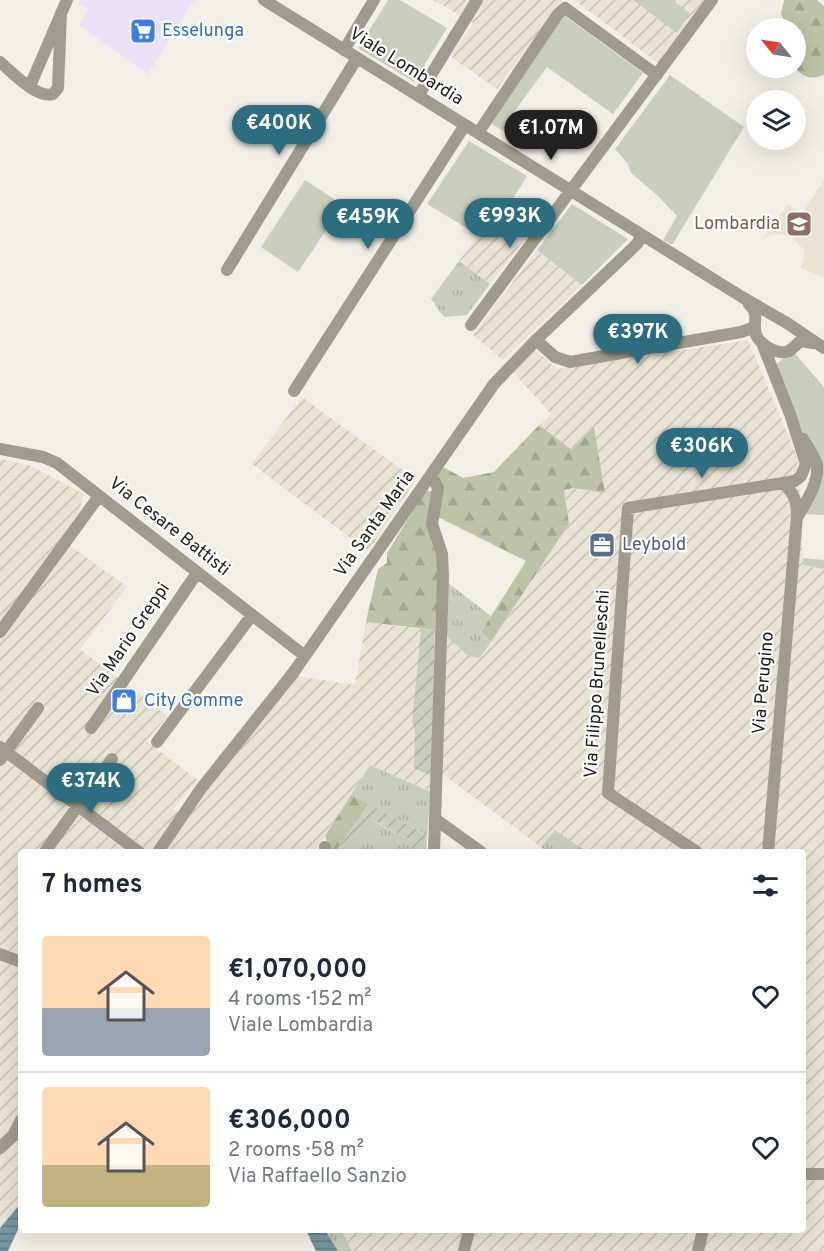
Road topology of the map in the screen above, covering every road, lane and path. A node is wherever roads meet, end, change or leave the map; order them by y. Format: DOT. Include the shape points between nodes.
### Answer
graph roads {
  1 [pos="67,0"];
  2 [pos="374,0"];
  3 [pos="477,0"];
  4 [pos="712,0"];
  5 [pos="271,2"];
  6 [pos="61,13"];
  7 [pos="344,50"];
  8 [pos="357,58"];
  9 [pos="0,63"];
  10 [pos="657,75"];
  11 [pos="30,86"];
  12 [pos="418,96"];
  13 [pos="465,125"];
  14 [pos="478,133"];
  15 [pos="572,191"];
  16 [pos="642,235"];
  17 [pos="226,270"];
  18 [pos="742,297"];
  19 [pos="772,315"];
  20 [pos="756,324"];
  21 [pos="471,325"];
  22 [pos="795,329"];
  23 [pos="536,340"];
  24 [pos="762,343"];
  25 [pos="797,344"];
  26 [pos="820,346"];
  27 [pos="782,352"];
  28 [pos="772,367"];
  29 [pos="294,391"];
  30 [pos="790,414"];
  31 [pos="0,449"];
  32 [pos="430,477"];
  33 [pos="782,483"];
  34 [pos="99,496"];
  35 [pos="797,516"];
  36 [pos="197,573"];
  37 [pos="252,615"];
  38 [pos="0,632"];
  39 [pos="305,656"];
  40 [pos="38,708"];
  41 [pos="91,728"];
  42 [pos="157,742"];
  43 [pos="2,753"];
  44 [pos="112,759"];
  45 [pos="78,806"];
  46 [pos="435,819"];
  47 [pos="47,849"];
  48 [pos="135,849"];
  49 [pos="160,849"];
  50 [pos="434,849"];
  51 [pos="477,849"];
  52 [pos="692,849"];
  53 [pos="768,849"];
  54 [pos="0,954"];
  55 [pos="18,961"];
  56 [pos="18,1128"];
  57 [pos="0,1148"];
  58 [pos="806,1174"];
  59 [pos="824,1174"];
  60 [pos="468,1233"];
  61 [pos="702,1233"];
  62 [pos="464,1251"];
  63 [pos="698,1251"];
  1 -- 6 [label="street"];
  2 -- 7 [label="street"];
  3 -- 12 [label="street"];
  4 -- 10 [label="street"];
  5 -- 7 [label="street, Viale Lombardia"];
  6 -- 11 [label="street"];
  6 -- 11 [label="street" via="58,88 47,96"];
  7 -- 8 [label="street, Viale Lombardia"];
  8 -- 12 [label="street, Viale Lombardia"];
  8 -- 17 [label="street"];
  9 -- 11 [label="street"];
  10 -- 14 [label="street" via="566,8 558,14"];
  10 -- 15 [label="street"];
  12 -- 13 [label="street, Viale Lombardia"];
  13 -- 14 [label="street, Viale Lombardia"];
  13 -- 29 [label="street"];
  14 -- 15 [label="street, Viale Lombardia"];
  15 -- 16 [label="street, Viale Lombardia"];
  15 -- 21 [label="street"];
  16 -- 18 [label="street, Viale Lombardia"];
  16 -- 23 [label="street, Via Santa Maria"];
  18 -- 19 [label="street, Viale Lombardia"];
  18 -- 20 [label="street, Viale Lombardia" via="753,309"];
  19 -- 20 [label="street" via="763,315"];
  19 -- 22 [label="street, Viale Lombardia"];
  20 -- 23 [label="street" via="741,332 570,362 555,357"];
  20 -- 24 [label="street, Viale Lombardia" via="755,333"];
  22 -- 25 [label="street"];
  22 -- 26 [label="street, Viale Lombardia"];
  23 -- 32 [label="street, Via Santa Maria" via="495,384"];
  24 -- 27 [label="street"];
  24 -- 28 [label="street, Via Perugino"];
  25 -- 26 [label="street, Viale Lombardia" via="807,340"];
  25 -- 27 [label="street, Viale Lombardia"];
  27 -- 28 [label="street"];
  28 -- 30 [label="street, Via Perugino"];
  30 -- 33 [label="street, Via Perugino" via="806,464 795,481"];
  30 -- 35 [label="street, Via Perugino" via="817,464 811,492"];
  31 -- 34 [label="street, Via Cesare Battisti" via="50,459"];
  32 -- 39 [label="street, Via Santa Maria"];
  32 -- 46 [label="street" via="438,488 432,524 442,555 443,576"];
  33 -- 35 [label="street, Via Perugino" via="797,502"];
  33 -- 52 [label="street, Via Filippo Brunelleschi" via="628,508 608,793"];
  34 -- 36 [label="street, Via Cesare Battisti"];
  34 -- 38 [label="street"];
  35 -- 53 [label="street, Via Perugino"];
  36 -- 37 [label="street, Via Cesare Battisti"];
  36 -- 41 [label="street, Via Mario Greppi"];
  37 -- 39 [label="street, Via Cesare Battisti"];
  37 -- 42 [label="street"];
  39 -- 49 [label="street, Via Santa Maria" via="200,790"];
  40 -- 43 [label="street"];
  43 -- 45 [label="street"];
  44 -- 45 [label="street"];
  45 -- 47 [label="street"];
  45 -- 48 [label="street"];
  46 -- 50 [label="street"];
  46 -- 51 [label="street"];
  54 -- 55 [label="street"];
  56 -- 57 [label="street"];
  58 -- 59 [label="street"];
  60 -- 62 [label="street"];
  61 -- 63 [label="street"];
}
